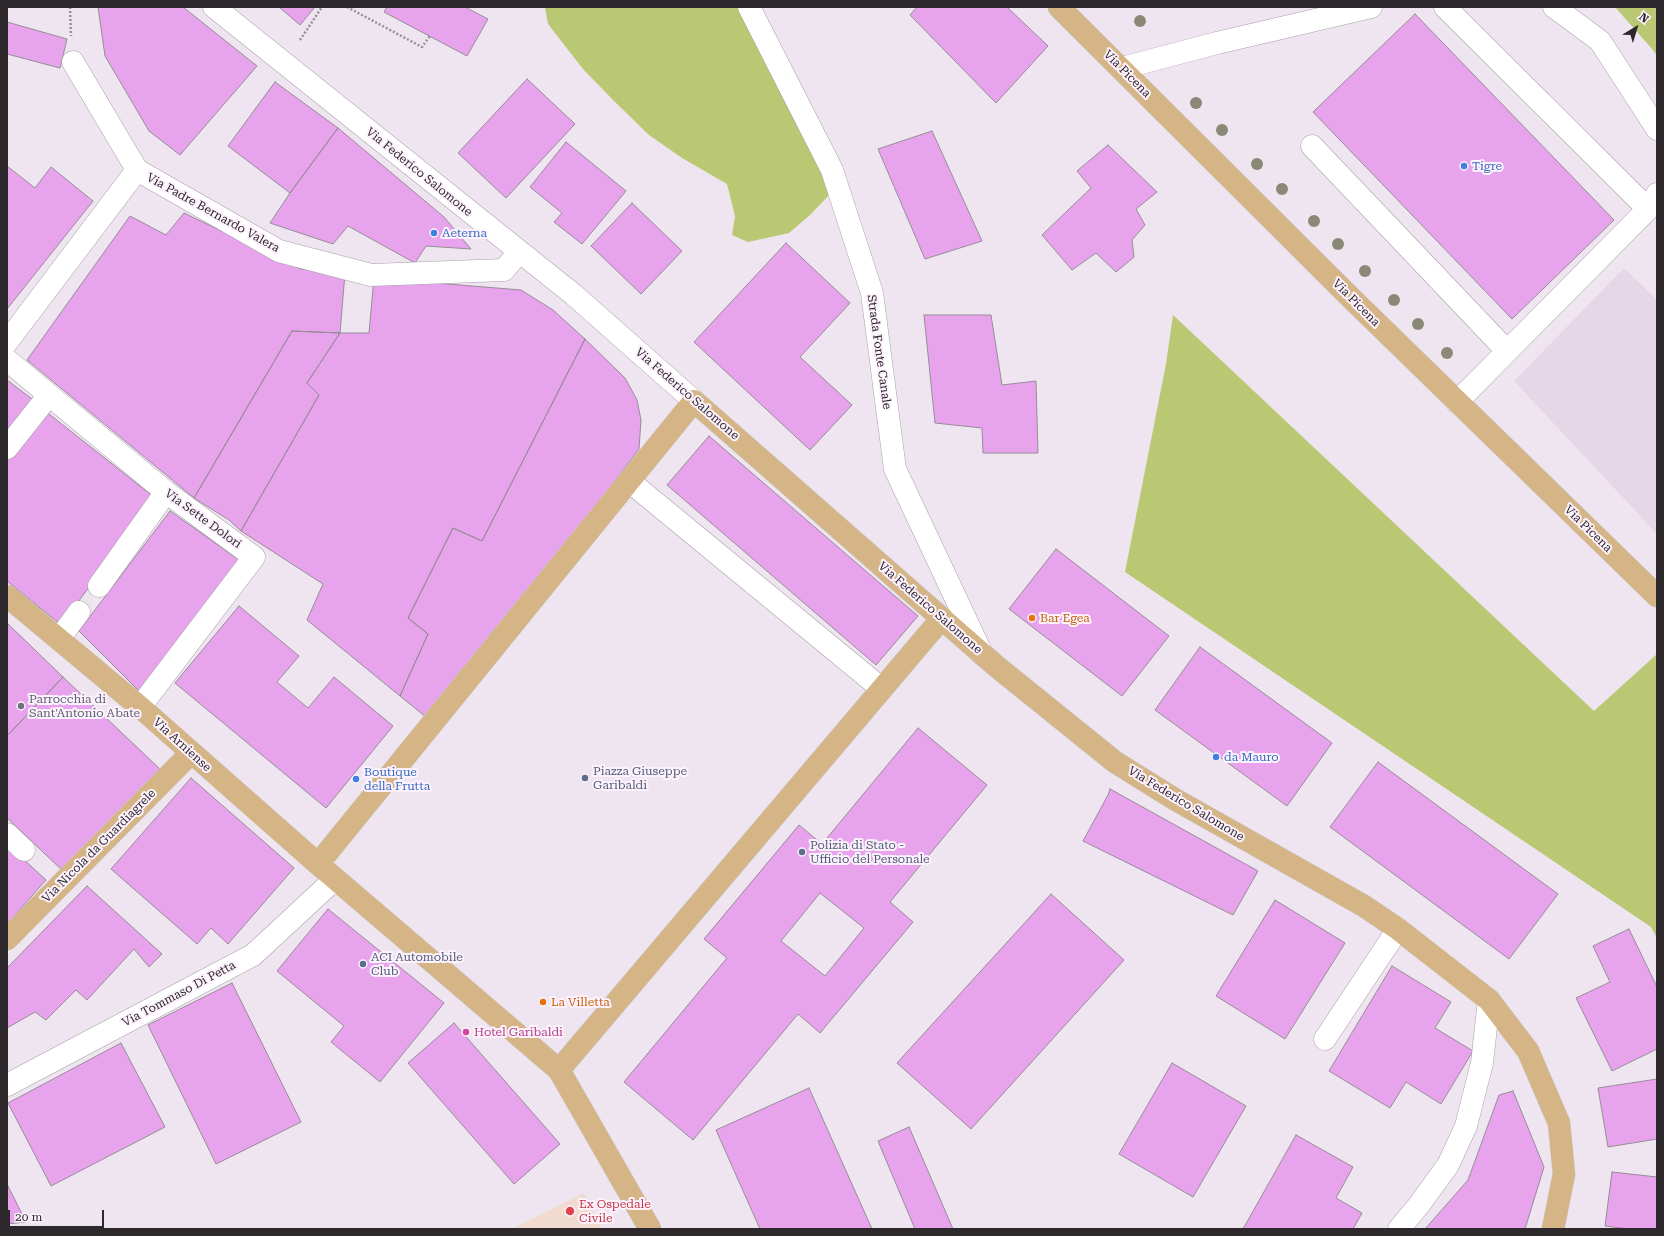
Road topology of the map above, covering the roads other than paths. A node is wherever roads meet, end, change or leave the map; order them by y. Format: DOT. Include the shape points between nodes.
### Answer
graph roads {
  1 [pos="214,7"];
  2 [pos="749,7"];
  3 [pos="1059,7"];
  4 [pos="1371,7"];
  5 [pos="1444,7"];
  6 [pos="1554,7"];
  7 [pos="73,62"];
  8 [pos="1122,68"];
  9 [pos="1657,129"];
  10 [pos="1312,146"];
  11 [pos="137,170"];
  12 [pos="1652,201"];
  13 [pos="519,252"];
  14 [pos="7,342"];
  15 [pos="1507,351"];
  16 [pos="7,360"];
  17 [pos="49,395"];
  18 [pos="694,401"];
  19 [pos="1457,402"];
  20 [pos="7,448"];
  21 [pos="629,481"];
  22 [pos="166,492"];
  23 [pos="99,586"];
  24 [pos="7,596"];
  25 [pos="1657,596"];
  26 [pos="79,612"];
  27 [pos="942,618"];
  28 [pos="59,639"];
  29 [pos="982,654"];
  30 [pos="882,689"];
  31 [pos="140,707"];
  32 [pos="191,753"];
  33 [pos="7,834"];
  34 [pos="24,850"];
  35 [pos="318,864"];
  36 [pos="335,879"];
  37 [pos="1398,929"];
  38 [pos="7,939"];
  39 [pos="1488,1000"];
  40 [pos="1325,1039"];
  41 [pos="559,1070"];
  42 [pos="7,1085"];
  43 [pos="650,1229"];
  44 [pos="1399,1229"];
  45 [pos="1553,1229"];
  1 -- 13 [label="street, Via Federico Salomone"];
  2 -- 29 [label="street, Strada Fonte Canale" via="832,170 872,293 895,470"];
  3 -- 8 [label="main road, Via Picena"];
  4 -- 8 [label="street"];
  5 -- 12 [label="street"];
  6 -- 9 [label="street" via="1600,41"];
  7 -- 11 [label="street"];
  8 -- 19 [label="main road, Via Picena"];
  10 -- 15 [label="street"];
  11 -- 13 [label="street, Via Padre Bernardo Valera" via="278,251 371,275 504,270"];
  11 -- 14 [label="street"];
  12 -- 15 [label="street"];
  13 -- 18 [label="street, Via Federico Salomone" via="574,295"];
  15 -- 19 [label="street"];
  16 -- 17 [label="street, Via Sette Dolori"];
  17 -- 20 [label="street"];
  17 -- 22 [label="street, Via Sette Dolori"];
  18 -- 21 [label="main road"];
  18 -- 27 [label="main road, Via Federico Salomone"];
  19 -- 25 [label="main road, Via Picena"];
  21 -- 30 [label="street"];
  21 -- 35 [label="main road"];
  22 -- 23 [label="street"];
  22 -- 31 [label="street, Via Sette Dolori" via="254,557"];
  24 -- 28 [label="main road, Via Arniense"];
  26 -- 28 [label="street"];
  27 -- 29 [label="main road, Via Federico Salomone"];
  27 -- 30 [label="main road"];
  28 -- 31 [label="main road, Via Arniense"];
  29 -- 37 [label="main road, Via Federico Salomone" via="1115,762 1183,804 1364,906"];
  30 -- 41 [label="main road"];
  31 -- 32 [label="main road, Via Arniense"];
  32 -- 35 [label="main road, Via Arniense"];
  32 -- 38 [label="main road, Via Nicola da Guardiagrele"];
  33 -- 34 [label="street"];
  35 -- 36 [label="main road, Via Arniense"];
  36 -- 41 [label="main road, Via Arniense"];
  36 -- 42 [label="street, Via Tommaso Di Petta" via="253,955"];
  37 -- 39 [label="main road, Via Federico Salomone"];
  37 -- 40 [label="street"];
  39 -- 44 [label="street" via="1482,1063 1466,1126 1448,1165"];
  39 -- 45 [label="main road, Via Federico Salomone" via="1528,1051 1559,1123 1564,1174"];
  41 -- 43 [label="main road, Via Arniense"];
}
